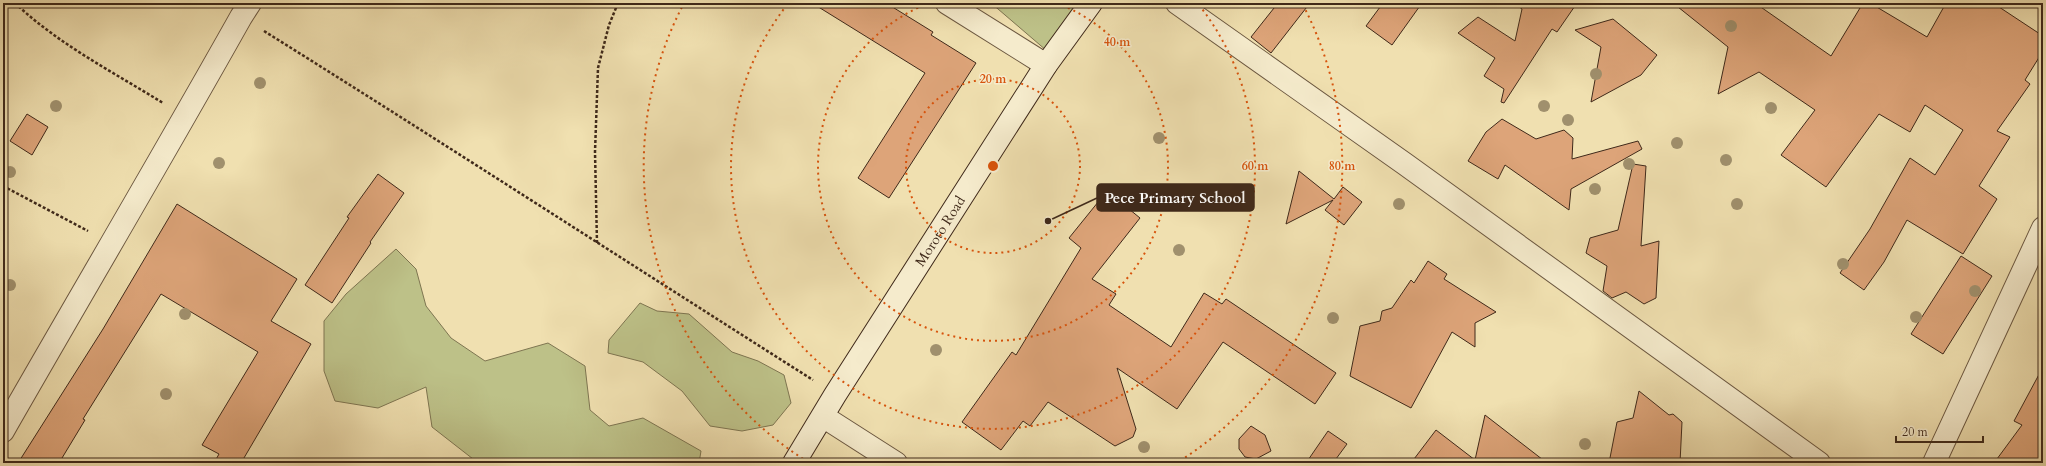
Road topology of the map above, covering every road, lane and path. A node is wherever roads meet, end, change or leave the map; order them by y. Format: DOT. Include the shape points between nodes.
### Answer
graph roads {
  1 [pos="15,3"];
  2 [pos="618,3"];
  3 [pos="947,3"];
  4 [pos="1091,3"];
  5 [pos="1177,3"];
  6 [pos="246,10"];
  7 [pos="1046,65"];
  8 [pos="185,116"];
  9 [pos="3,186"];
  10 [pos="2043,228"];
  11 [pos="110,242"];
  12 [pos="597,243"];
  13 [pos="835,394"];
  14 [pos="824,417"];
  15 [pos="3,431"];
  16 [pos="794,463"];
  17 [pos="896,463"];
  18 [pos="1819,463"];
  19 [pos="1934,463"];
  1 -- 8 [label="path" via="79,52"];
  2 -- 12 [label="path" via="609,25 598,68"];
  3 -- 7 [label="street"];
  4 -- 7 [label="street, Moroto Road"];
  5 -- 18 [label="street" via="1411,168"];
  6 -- 8 [label="street"];
  6 -- 12 [label="path"];
  7 -- 13 [label="street, Moroto Road"];
  8 -- 11 [label="street"];
  9 -- 11 [label="path"];
  10 -- 19 [label="street"];
  11 -- 15 [label="street"];
  12 -- 13 [label="path"];
  13 -- 14 [label="street, Moroto Road"];
  14 -- 16 [label="street, Moroto Road"];
  14 -- 17 [label="street"];
}
